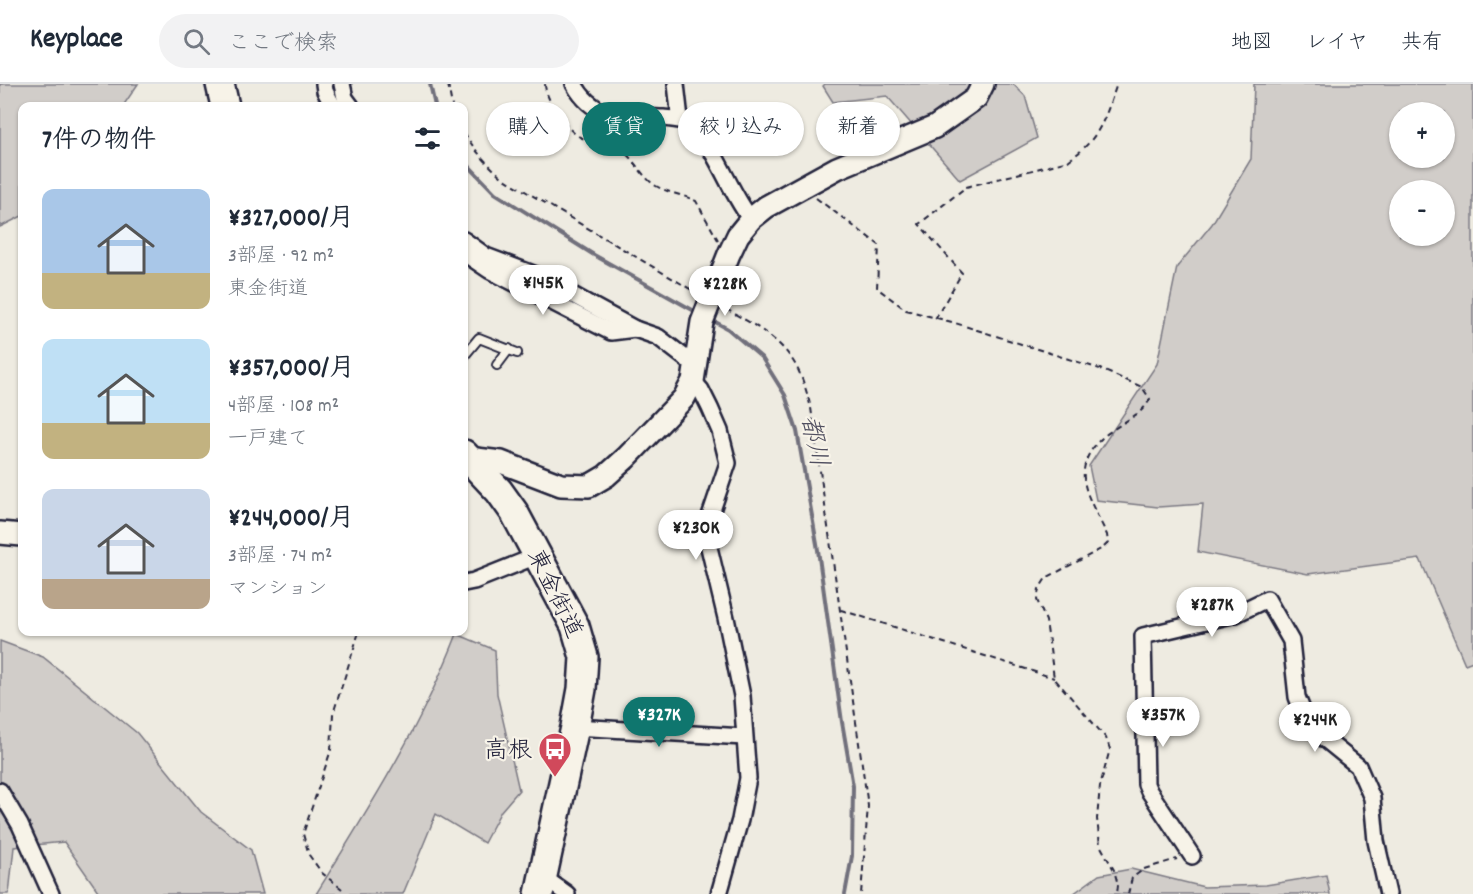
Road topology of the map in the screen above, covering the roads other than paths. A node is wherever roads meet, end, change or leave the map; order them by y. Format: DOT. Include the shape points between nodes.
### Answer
graph roads {
  1 [pos="220,84"];
  2 [pos="324,84"];
  3 [pos="342,84"];
  4 [pos="574,84"];
  5 [pos="676,84"];
  6 [pos="983,84"];
  7 [pos="224,102"];
  8 [pos="331,102"];
  9 [pos="348,102"];
  10 [pos="678,102"];
  11 [pos="678,119"];
  12 [pos="714,156"];
  13 [pos="751,219"];
  14 [pos="468,243"];
  15 [pos="468,256"];
  16 [pos="635,329"];
  17 [pos="468,351"];
  18 [pos="497,365"];
  19 [pos="695,374"];
  20 [pos="468,456"];
  21 [pos="468,458"];
  22 [pos="539,555"];
  23 [pos="468,582"];
  24 [pos="575,727"];
  25 [pos="744,737"];
  26 [pos="0,791"];
  27 [pos="1192,856"];
  28 [pos="541,886"];
  29 [pos="51,894"];
  30 [pos="567,894"];
  31 [pos="719,894"];
  32 [pos="1388,894"];
  1 -- 7 [label="highway"];
  2 -- 8 [label="street"];
  3 -- 9 [label="street"];
  4 -- 11 [label="street" via="591,106 608,115"];
  5 -- 10 [label="street"];
  6 -- 13 [label="street" via="976,98 934,127 837,168"];
  12 -- 13 [label="street" via="740,207"];
  13 -- 19 [label="street" via="738,235 702,322"];
  14 -- 16 [label="street" via="486,256 536,274"];
  15 -- 16 [label="street" via="611,332"];
  16 -- 19 [label="street" via="658,337"];
  17 -- 18 [label="lane" via="479,338 513,351"];
  19 -- 20 [label="street" via="684,398 626,458 589,486 561,485 501,462"];
  19 -- 25 [label="street" via="717,423 728,463 706,525 742,696"];
  21 -- 22 [label="highway, 東金街道" via="499,491"];
  22 -- 23 [label="street"];
  22 -- 24 [label="highway, 東金街道" via="575,626 584,657"];
  24 -- 25 [label="street"];
  24 -- 28 [label="highway, 東金街道"];
  25 -- 31 [label="street" via="748,777"];
  26 -- 29 [label="street"];
  27 -- 32 [label="street" via="1146,784 1143,636 1236,614 1267,599 1291,641 1297,697 1305,717 1321,736 1358,766 1371,798"];
  28 -- 30 [label="street"];
}
